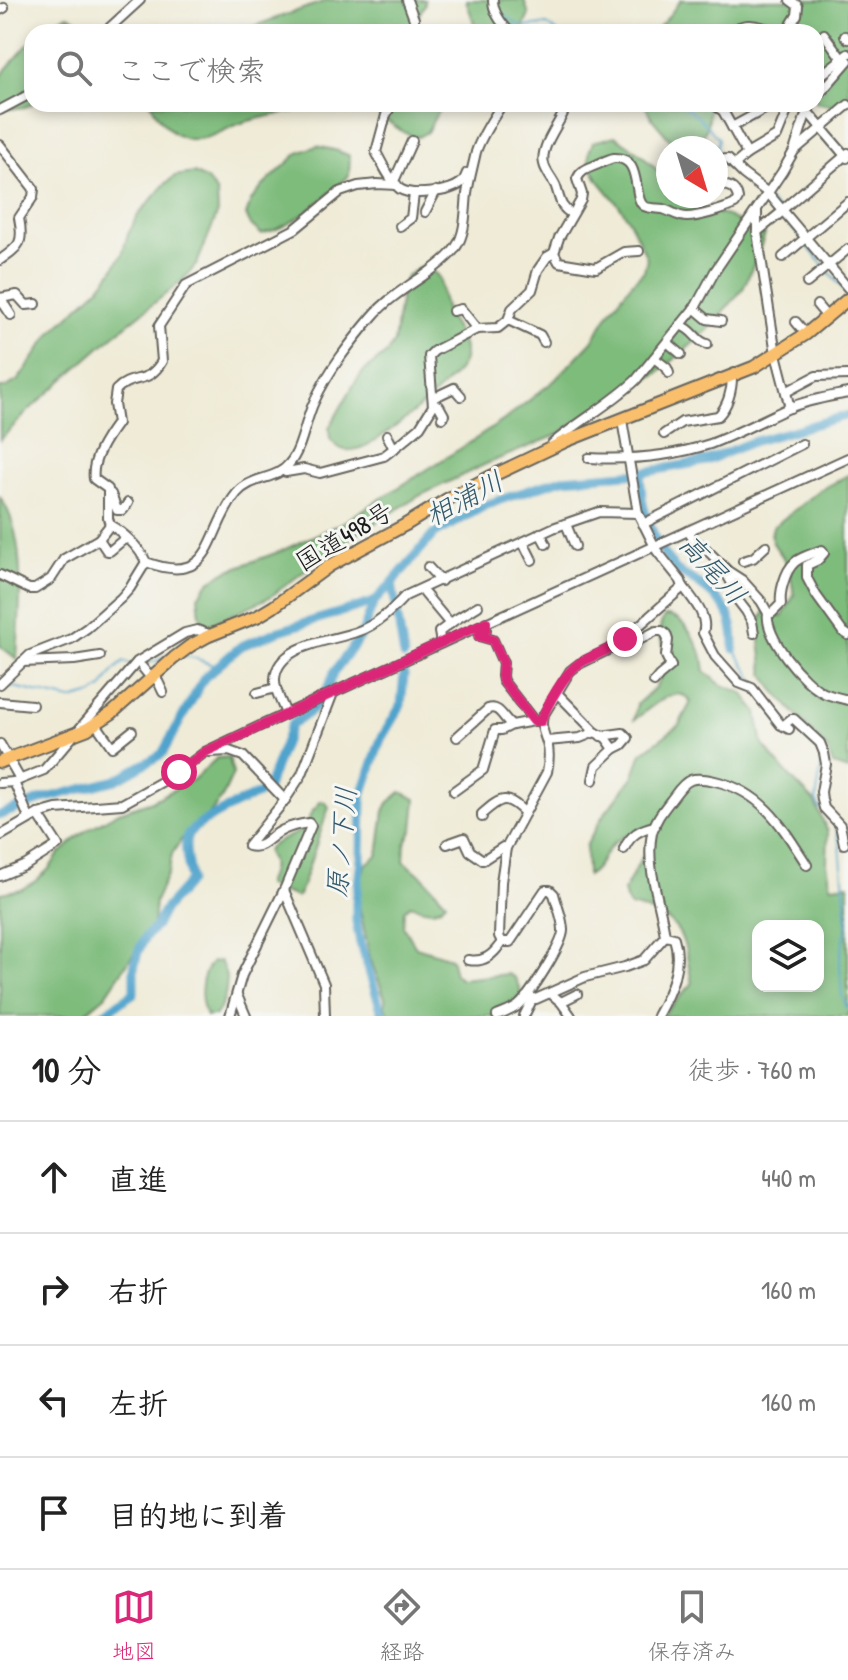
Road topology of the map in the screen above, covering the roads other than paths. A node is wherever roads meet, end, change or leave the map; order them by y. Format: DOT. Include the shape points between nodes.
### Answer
graph roads {
  1 [pos="140,0"];
  2 [pos="407,0"];
  3 [pos="493,0"];
  4 [pos="790,0"];
  5 [pos="114,24"];
  6 [pos="414,24"];
  7 [pos="502,24"];
  8 [pos="792,24"];
  9 [pos="824,34"];
  10 [pos="846,58"];
  11 [pos="824,73"];
  12 [pos="824,87"];
  13 [pos="24,97"];
  14 [pos="848,105"];
  15 [pos="0,110"];
  16 [pos="388,112"];
  17 [pos="497,112"];
  18 [pos="565,112"];
  19 [pos="724,112"];
  20 [pos="759,112"];
  21 [pos="786,112"];
  22 [pos="809,112"];
  23 [pos="812,112"];
  24 [pos="732,127"];
  25 [pos="821,127"];
  26 [pos="412,141"];
  27 [pos="0,145"];
  28 [pos="794,151"];
  29 [pos="747,154"];
  30 [pos="476,155"];
  31 [pos="847,156"];
  32 [pos="728,162"];
  33 [pos="734,165"];
  34 [pos="395,183"];
  35 [pos="728,185"];
  36 [pos="436,191"];
  37 [pos="414,194"];
  38 [pos="766,196"];
  39 [pos="848,202"];
  40 [pos="728,206"];
  41 [pos="721,208"];
  42 [pos="757,210"];
  43 [pos="425,212"];
  44 [pos="781,212"];
  45 [pos="572,214"];
  46 [pos="400,226"];
  47 [pos="757,232"];
  48 [pos="804,240"];
  49 [pos="848,249"];
  50 [pos="639,251"];
  51 [pos="554,253"];
  52 [pos="783,257"];
  53 [pos="0,260"];
  54 [pos="827,267"];
  55 [pos="807,283"];
  56 [pos="848,288"];
  57 [pos="0,298"];
  58 [pos="848,299"];
  59 [pos="36,304"];
  60 [pos="817,305"];
  61 [pos="694,308"];
  62 [pos="453,311"];
  63 [pos="11,315"];
  64 [pos="827,317"];
  65 [pos="508,320"];
  66 [pos="721,321"];
  67 [pos="796,322"];
  68 [pos="680,325"];
  69 [pos="477,329"];
  70 [pos="806,334"];
  71 [pos="544,342"];
  72 [pos="667,342"];
  73 [pos="707,344"];
  74 [pos="681,354"];
  75 [pos="776,354"];
  76 [pos="654,358"];
  77 [pos="669,373"];
  78 [pos="848,375"];
  79 [pos="732,377"];
  80 [pos="786,392"];
  81 [pos="848,393"];
  82 [pos="461,396"];
  83 [pos="433,401"];
  84 [pos="790,408"];
  85 [pos="442,418"];
  86 [pos="622,420"];
  87 [pos="664,434"];
  88 [pos="387,435"];
  89 [pos="802,444"];
  90 [pos="394,449"];
  91 [pos="542,452"];
  92 [pos="589,458"];
  93 [pos="848,458"];
  94 [pos="629,462"];
  95 [pos="286,472"];
  96 [pos="108,490"];
  97 [pos="128,503"];
  98 [pos="637,508"];
  99 [pos="647,521"];
  100 [pos="566,524"];
  101 [pos="110,525"];
  102 [pos="688,531"];
  103 [pos="540,533"];
  104 [pos="99,539"];
  105 [pos="128,539"];
  106 [pos="523,542"];
  107 [pos="659,543"];
  108 [pos="546,544"];
  109 [pos="575,546"];
  110 [pos="766,546"];
  111 [pos="532,560"];
  112 [pos="146,562"];
  113 [pos="428,567"];
  114 [pos="726,569"];
  115 [pos="0,575"];
  116 [pos="441,581"];
  117 [pos="683,586"];
  118 [pos="425,594"];
  119 [pos="478,606"];
  120 [pos="768,613"];
  121 [pos="486,622"];
  122 [pos="450,624"];
  123 [pos="754,633"];
  124 [pos="212,635"];
  125 [pos="848,635"];
  126 [pos="624,640"];
  127 [pos="441,643"];
  128 [pos="100,656"];
  129 [pos="21,662"];
  130 [pos="142,667"];
  131 [pos="153,676"];
  132 [pos="2,682"];
  133 [pos="654,682"];
  134 [pos="276,688"];
  135 [pos="163,692"];
  136 [pos="257,693"];
  137 [pos="333,693"];
  138 [pos="557,693"];
  139 [pos="848,700"];
  140 [pos="0,702"];
  141 [pos="28,706"];
  142 [pos="286,714"];
  143 [pos="538,721"];
  144 [pos="96,724"];
  145 [pos="512,725"];
  146 [pos="132,731"];
  147 [pos="76,734"];
  148 [pos="598,734"];
  149 [pos="457,737"];
  150 [pos="547,741"];
  151 [pos="0,744"];
  152 [pos="614,749"];
  153 [pos="205,752"];
  154 [pos="4,760"];
  155 [pos="593,780"];
  156 [pos="0,783"];
  157 [pos="17,784"];
  158 [pos="454,791"];
  159 [pos="285,800"];
  160 [pos="525,813"];
  161 [pos="32,816"];
  162 [pos="482,817"];
  163 [pos="655,826"];
  164 [pos="0,836"];
  165 [pos="447,844"];
  166 [pos="844,844"];
  167 [pos="506,848"];
  168 [pos="624,849"];
  169 [pos="807,865"];
  170 [pos="0,876"];
  171 [pos="284,890"];
  172 [pos="665,936"];
  173 [pos="502,942"];
  174 [pos="468,960"];
  175 [pos="550,993"];
  176 [pos="577,994"];
  177 [pos="237,995"];
  178 [pos="530,998"];
  179 [pos="561,1002"];
  180 [pos="230,1016"];
  181 [pos="246,1016"];
  182 [pos="325,1016"];
  183 [pos="497,1016"];
  184 [pos="524,1016"];
  185 [pos="571,1016"];
  186 [pos="657,1016"];
  1 -- 5 [label="street"];
  2 -- 6 [label="street"];
  3 -- 7 [label="street"];
  4 -- 8 [label="street" via="798,6"];
  9 -- 10 [label="street"];
  10 -- 11 [label="street"];
  10 -- 12 [label="street"];
  13 -- 15 [label="street"];
  14 -- 25 [label="street"];
  16 -- 34 [label="street" via="376,152"];
  17 -- 30 [label="street"];
  18 -- 45 [label="street" via="542,161 562,206"];
  19 -- 24 [label="street"];
  20 -- 24 [label="street"];
  21 -- 29 [label="street" via="777,136"];
  22 -- 28 [label="street"];
  23 -- 25 [label="street"];
  24 -- 29 [label="street"];
  25 -- 28 [label="street"];
  25 -- 31 [label="street"];
  26 -- 34 [label="street"];
  27 -- 53 [label="street" via="34,189 19,218 19,242"];
  28 -- 38 [label="street"];
  29 -- 33 [label="street"];
  30 -- 36 [label="street" via="463,182"];
  30 -- 112 [label="street" via="456,248 384,304 335,365 288,467 240,489 205,554 193,565 164,569"];
  31 -- 44 [label="street"];
  32 -- 33 [label="street"];
  33 -- 38 [label="street"];
  34 -- 37 [label="street"];
  34 -- 96 [label="street" via="340,192 295,229 186,285 159,326 160,366 116,390 117,423 93,473"];
  35 -- 40 [label="street" via="738,194 735,204"];
  36 -- 37 [label="street"];
  36 -- 43 [label="street"];
  37 -- 46 [label="street" via="411,218"];
  38 -- 42 [label="street"];
  38 -- 44 [label="street"];
  39 -- 48 [label="street"];
  41 -- 45 [label="street" via="689,217 647,208 638,200 638,184 628,164 613,158 578,175 582,194"];
  42 -- 47 [label="street"];
  42 -- 61 [label="street"];
  44 -- 47 [label="street"];
  44 -- 48 [label="street"];
  45 -- 51 [label="street"];
  47 -- 75 [label="street"];
  48 -- 52 [label="street"];
  48 -- 54 [label="street"];
  49 -- 54 [label="street"];
  50 -- 51 [label="street" via="624,252 596,268 559,262"];
  51 -- 65 [label="street"];
  54 -- 55 [label="street"];
  54 -- 56 [label="street"];
  57 -- 59 [label="street" via="17,295 26,305"];
  57 -- 63 [label="street"];
  58 -- 64 [label="highway, 国道498号"];
  60 -- 64 [label="street"];
  61 -- 66 [label="street" via="707,319"];
  61 -- 68 [label="street"];
  62 -- 69 [label="street" via="461,309"];
  64 -- 70 [label="highway, 国道498号"];
  65 -- 69 [label="street" via="498,328"];
  65 -- 71 [label="street"];
  67 -- 70 [label="street"];
  68 -- 72 [label="street"];
  68 -- 73 [label="street"];
  69 -- 83 [label="street" via="429,356"];
  70 -- 75 [label="highway, 国道498号"];
  72 -- 74 [label="street"];
  72 -- 76 [label="street"];
  75 -- 79 [label="highway, 国道498号"];
  75 -- 80 [label="street"];
  76 -- 77 [label="street"];
  76 -- 91 [label="street" via="626,390"];
  78 -- 80 [label="street" via="816,376"];
  79 -- 86 [label="highway, 国道498号"];
  79 -- 87 [label="street" via="718,416 682,422"];
  80 -- 84 [label="street"];
  81 -- 84 [label="street"];
  82 -- 83 [label="street" via="454,388"];
  83 -- 85 [label="street"];
  83 -- 90 [label="street" via="420,427"];
  84 -- 94 [label="street" via="710,443"];
  86 -- 91 [label="highway, 国道498号"];
  86 -- 94 [label="street"];
  88 -- 90 [label="street"];
  89 -- 99 [label="street"];
  90 -- 95 [label="street" via="320,473"];
  91 -- 124 [label="highway, 国道498号" via="356,550 258,616"];
  92 -- 94 [label="street"];
  93 -- 102 [label="street"];
  94 -- 98 [label="street"];
  96 -- 97 [label="street" via="117,510"];
  96 -- 101 [label="street"];
  98 -- 99 [label="street"];
  98 -- 100 [label="street" via="599,512"];
  99 -- 107 [label="street"];
  100 -- 103 [label="street"];
  100 -- 109 [label="street"];
  101 -- 104 [label="street"];
  101 -- 105 [label="street"];
  102 -- 107 [label="street"];
  102 -- 114 [label="street"];
  103 -- 106 [label="street"];
  103 -- 108 [label="street"];
  104 -- 105 [label="street" via="110,551"];
  104 -- 115 [label="street" via="64,559 51,579 35,589"];
  105 -- 112 [label="street"];
  106 -- 111 [label="street"];
  106 -- 116 [label="street"];
  107 -- 117 [label="street"];
  107 -- 121 [label="street"];
  110 -- 114 [label="street"];
  112 -- 129 [label="street" via="130,588 87,628"];
  113 -- 116 [label="street"];
  114 -- 120 [label="street"];
  114 -- 123 [label="street"];
  116 -- 134 [label="street" via="405,596 387,615 356,632 293,652 277,670"];
  117 -- 126 [label="street"];
  117 -- 166 [label="street" via="706,625 703,633 715,656 739,683 752,688 781,725 794,719 820,743 826,764 822,800 840,825"];
  118 -- 122 [label="street"];
  119 -- 122 [label="street"];
  120 -- 125 [label="street" via="781,604 791,564 822,550 823,557 807,565 807,578"];
  120 -- 139 [label="street" via="782,651 805,678 823,693"];
  121 -- 127 [label="street"];
  121 -- 143 [label="street" via="479,636 493,640 503,663 503,681"];
  122 -- 127 [label="street" via="439,632"];
  124 -- 131 [label="highway, 国道498号"];
  124 -- 147 [label="street" via="185,633 137,662"];
  126 -- 133 [label="street" via="639,640 656,631 666,634 671,666"];
  126 -- 138 [label="street" via="570,671"];
  127 -- 137 [label="street"];
  128 -- 129 [label="street"];
  129 -- 132 [label="street"];
  130 -- 131 [label="street"];
  131 -- 135 [label="street"];
  131 -- 144 [label="highway, 国道498号"];
  134 -- 136 [label="street"];
  134 -- 142 [label="street"];
  137 -- 142 [label="street"];
  137 -- 159 [label="street" via="302,774"];
  138 -- 143 [label="street"];
  138 -- 148 [label="street"];
  140 -- 141 [label="street"];
  142 -- 153 [label="street"];
  143 -- 145 [label="street"];
  143 -- 150 [label="street"];
  144 -- 146 [label="street" via="112,747"];
  144 -- 147 [label="highway, 国道498号"];
  145 -- 149 [label="street" via="492,708"];
  145 -- 158 [label="street" via="495,730 483,770"];
  147 -- 154 [label="highway, 国道498号"];
  147 -- 157 [label="street" via="44,770"];
  148 -- 150 [label="street"];
  148 -- 152 [label="street"];
  148 -- 152 [label="street" via="623,733 628,738"];
  150 -- 160 [label="street" via="547,772"];
  151 -- 154 [label="street"];
  152 -- 155 [label="street" via="596,766"];
  153 -- 159 [label="street" via="243,756"];
  153 -- 161 [label="street" via="122,804"];
  154 -- 157 [label="street"];
  156 -- 157 [label="street"];
  157 -- 161 [label="street"];
  159 -- 171 [label="street" via="248,846 259,847 284,829 309,823"];
  160 -- 162 [label="street" via="505,799"];
  160 -- 167 [label="street"];
  161 -- 164 [label="street"];
  161 -- 170 [label="street" via="58,845"];
  163 -- 168 [label="street" via="636,833"];
  163 -- 169 [label="street" via="683,783 721,782 761,802"];
  163 -- 172 [label="street" via="651,855"];
  165 -- 167 [label="street" via="464,838 483,860"];
  167 -- 173 [label="street" via="498,918"];
  171 -- 177 [label="street"];
  171 -- 182 [label="street" via="324,984"];
  172 -- 175 [label="street" via="644,960"];
  172 -- 186 [label="street" via="674,938 677,966"];
  173 -- 174 [label="street" via="481,961"];
  173 -- 178 [label="street" via="510,942 542,893 550,890 563,937"];
  175 -- 178 [label="street"];
  175 -- 179 [label="street"];
  176 -- 179 [label="street"];
  177 -- 180 [label="street"];
  177 -- 181 [label="street"];
  178 -- 183 [label="street"];
  178 -- 184 [label="street"];
  179 -- 185 [label="street"];
}
